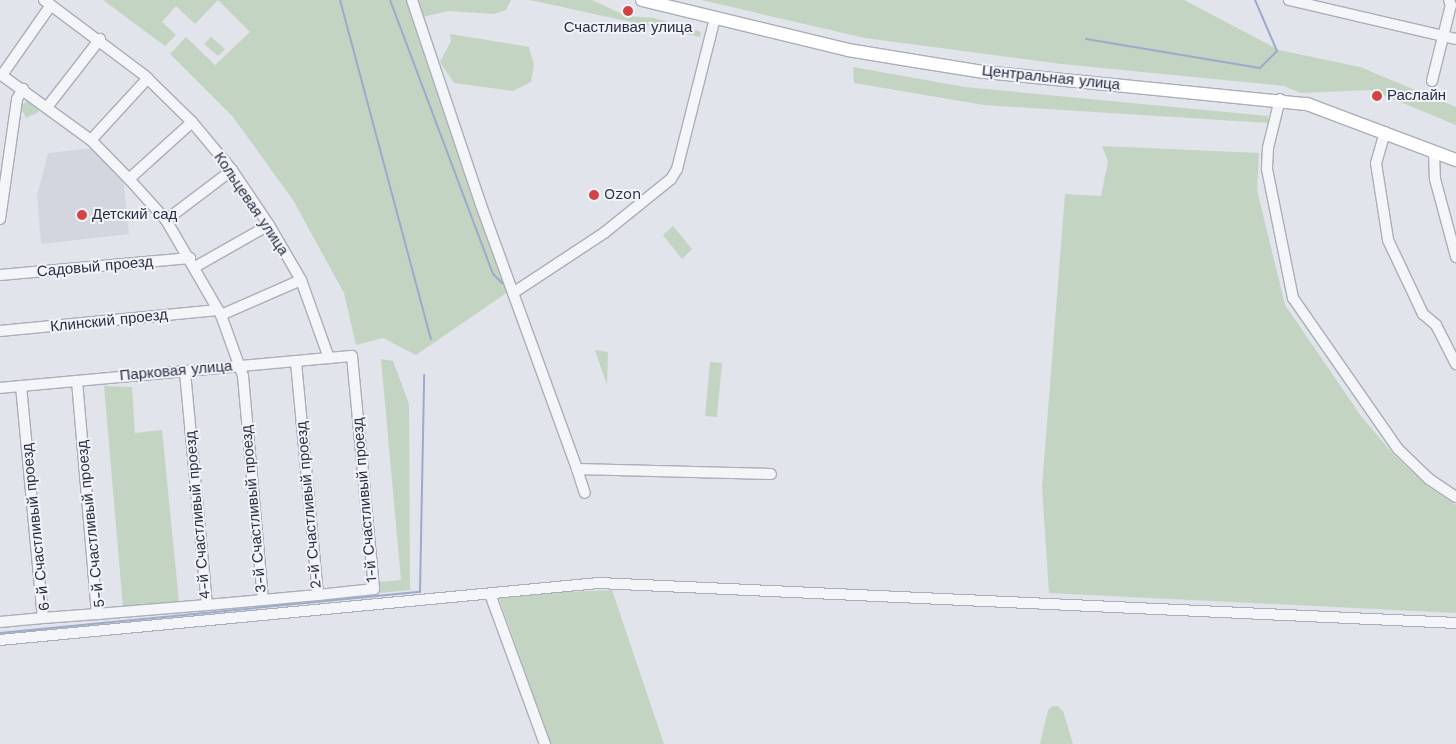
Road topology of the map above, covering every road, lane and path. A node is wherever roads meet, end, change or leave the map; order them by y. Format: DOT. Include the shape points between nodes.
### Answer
graph roads {
  1 [pos="412,0"];
  2 [pos="642,0"];
  3 [pos="1289,0"];
  4 [pos="1334,0"];
  5 [pos="1452,2"];
  6 [pos="47,3"];
  7 [pos="1340,12"];
  8 [pos="715,18"];
  9 [pos="1443,36"];
  10 [pos="100,39"];
  11 [pos="1456,39"];
  12 [pos="1,74"];
  13 [pos="148,78"];
  14 [pos="1432,82"];
  15 [pos="23,89"];
  16 [pos="1280,99"];
  17 [pos="48,106"];
  18 [pos="192,122"];
  19 [pos="1385,132"];
  20 [pos="91,140"];
  21 [pos="1434,152"];
  22 [pos="1456,160"];
  23 [pos="232,170"];
  24 [pos="129,178"];
  25 [pos="0,219"];
  26 [pos="166,220"];
  27 [pos="269,225"];
  28 [pos="1456,258"];
  29 [pos="192,263"];
  30 [pos="0,275"];
  31 [pos="300,280"];
  32 [pos="513,293"];
  33 [pos="219,313"];
  34 [pos="0,331"];
  35 [pos="352,356"];
  36 [pos="328,358"];
  37 [pos="296,361"];
  38 [pos="1456,364"];
  39 [pos="240,365"];
  40 [pos="186,371"];
  41 [pos="77,381"];
  42 [pos="22,386"];
  43 [pos="0,388"];
  44 [pos="577,469"];
  45 [pos="770,474"];
  46 [pos="585,493"];
  47 [pos="1456,497"];
  48 [pos="490,594"];
  49 [pos="318,595"];
  50 [pos="263,600"];
  51 [pos="207,605"];
  52 [pos="153,608"];
  53 [pos="97,614"];
  54 [pos="43,618"];
  55 [pos="0,622"];
  56 [pos="1456,623"];
  57 [pos="0,640"];
  58 [pos="545,744"];
  1 -- 32 [label="street"];
  2 -- 8 [label="main road, Центральная улица"];
  3 -- 7 [label="street"];
  4 -- 7 [label="street"];
  5 -- 9 [label="street"];
  6 -- 10 [label="street, Кольцевая улица"];
  6 -- 12 [label="street"];
  7 -- 9 [label="street"];
  8 -- 16 [label="main road, Центральная улица" via="848,50 984,72"];
  8 -- 32 [label="street" via="677,169 671,179 586,245"];
  9 -- 11 [label="street"];
  9 -- 14 [label="street"];
  10 -- 13 [label="street, Кольцевая улица"];
  10 -- 17 [label="street"];
  12 -- 15 [label="street, 3-й Счастливый проезд"];
  13 -- 18 [label="street, Кольцевая улица"];
  13 -- 20 [label="street"];
  15 -- 17 [label="street, 3-й Счастливый проезд"];
  15 -- 25 [label="street" via="17,100"];
  16 -- 19 [label="main road, Центральная улица" via="1307,104"];
  16 -- 47 [label="street" via="1268,148 1268,169 1293,298 1398,449 1429,479"];
  17 -- 20 [label="street, 3-й Счастливый проезд"];
  18 -- 23 [label="street, Кольцевая улица"];
  18 -- 24 [label="street"];
  19 -- 21 [label="main road, Центральная улица"];
  19 -- 38 [label="street" via="1376,163 1388,240 1423,314 1436,325"];
  20 -- 24 [label="street, 3-й Счастливый проезд"];
  21 -- 22 [label="main road, Центральная улица"];
  21 -- 28 [label="street" via="1434,179"];
  23 -- 26 [label="street"];
  23 -- 27 [label="street, Кольцевая улица"];
  24 -- 26 [label="street, 3-й Счастливый проезд"];
  26 -- 29 [label="street, 3-й Счастливый проезд"];
  27 -- 29 [label="street"];
  27 -- 31 [label="street, Кольцевая улица"];
  29 -- 30 [label="street, Садовый проезд"];
  29 -- 33 [label="street, 3-й Счастливый проезд"];
  31 -- 33 [label="street, Клинский проезд"];
  31 -- 36 [label="street, Кольцевая улица"];
  32 -- 44 [label="street"];
  33 -- 34 [label="street, Клинский проезд"];
  33 -- 39 [label="street, 3-й Счастливый проезд"];
  35 -- 36 [label="street, Парковая улица"];
  35 -- 49 [label="street, 1-й Счастливый проезд" via="374,589"];
  36 -- 37 [label="street, Парковая улица"];
  37 -- 39 [label="street, Парковая улица"];
  37 -- 49 [label="street, 2-й Счастливый проезд"];
  39 -- 40 [label="street, Парковая улица"];
  39 -- 50 [label="street, 3-й Счастливый проезд"];
  40 -- 41 [label="street, Парковая улица"];
  40 -- 51 [label="street, 4-й Счастливый проезд"];
  41 -- 42 [label="street, Парковая улица"];
  41 -- 53 [label="street, 5-й Счастливый проезд"];
  42 -- 43 [label="street, Парковая улица"];
  42 -- 54 [label="street, 6-й Счастливый проезд"];
  44 -- 45 [label="street"];
  44 -- 46 [label="street"];
  48 -- 56 [label="street" via="607,583"];
  48 -- 57 [label="street"];
  48 -- 58 [label="street"];
  49 -- 50 [label="street, 2-й Счастливый проезд"];
  50 -- 51 [label="street, 3-й Счастливый проезд"];
  51 -- 52 [label="street, 4-й Счастливый проезд"];
  52 -- 53 [label="street, 5-й Счастливый проезд"];
  53 -- 54 [label="street, 6-й Счастливый проезд"];
  54 -- 55 [label="street"];
}
